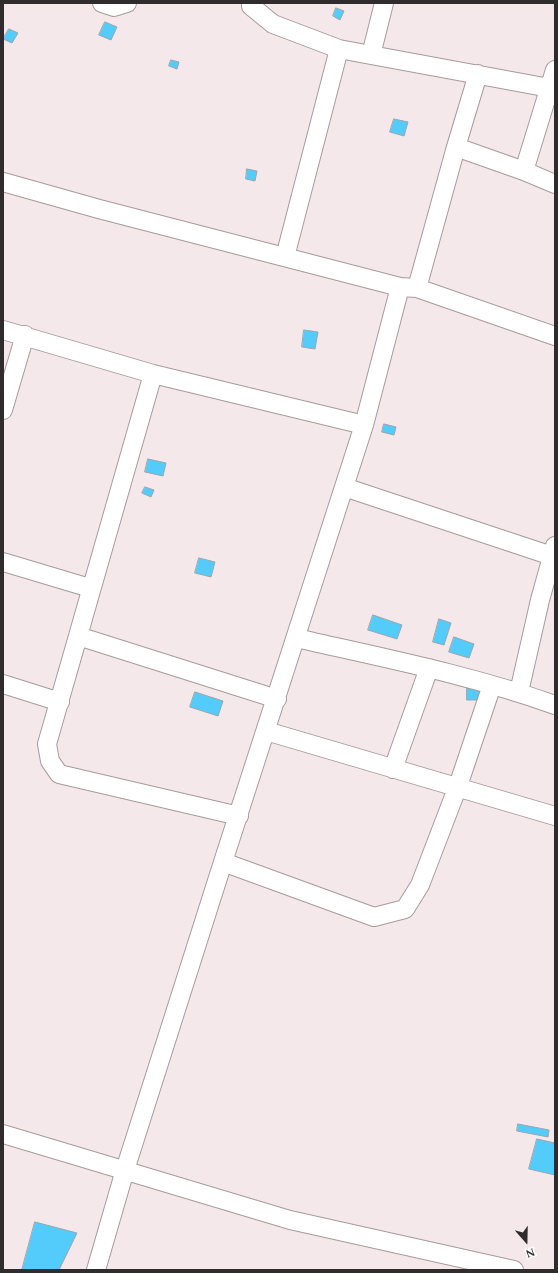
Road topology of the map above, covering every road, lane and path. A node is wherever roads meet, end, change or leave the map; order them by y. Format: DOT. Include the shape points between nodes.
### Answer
graph roads {
  1 [pos="102,3"];
  2 [pos="127,3"];
  3 [pos="252,3"];
  4 [pos="384,3"];
  5 [pos="339,49"];
  6 [pos="371,55"];
  7 [pos="555,70"];
  8 [pos="478,74"];
  9 [pos="552,88"];
  10 [pos="456,147"];
  11 [pos="524,171"];
  12 [pos="3,182"];
  13 [pos="555,184"];
  14 [pos="285,257"];
  15 [pos="409,288"];
  16 [pos="3,330"];
  17 [pos="25,336"];
  18 [pos="555,336"];
  19 [pos="153,374"];
  20 [pos="3,410"];
  21 [pos="364,425"];
  22 [pos="344,487"];
  23 [pos="554,551"];
  24 [pos="3,562"];
  25 [pos="90,588"];
  26 [pos="547,603"];
  27 [pos="78,636"];
  28 [pos="296,638"];
  29 [pos="429,668"];
  30 [pos="3,684"];
  31 [pos="492,685"];
  32 [pos="519,692"];
  33 [pos="277,698"];
  34 [pos="60,702"];
  35 [pos="555,705"];
  36 [pos="266,731"];
  37 [pos="393,768"];
  38 [pos="458,786"];
  39 [pos="239,816"];
  40 [pos="555,816"];
  41 [pos="223,862"];
  42 [pos="3,1134"];
  43 [pos="126,1170"];
  44 [pos="96,1270"];
  45 [pos="514,1270"];
  1 -- 2 [label="street" via="114,7"];
  3 -- 5 [label="street" via="251,6 272,24"];
  4 -- 6 [label="street"];
  5 -- 6 [label="street"];
  5 -- 14 [label="street"];
  6 -- 8 [label="street"];
  7 -- 9 [label="street"];
  8 -- 9 [label="street"];
  8 -- 10 [label="street"];
  9 -- 11 [label="street"];
  10 -- 11 [label="street"];
  10 -- 15 [label="street"];
  11 -- 13 [label="street"];
  12 -- 14 [label="street"];
  14 -- 15 [label="street"];
  15 -- 18 [label="street"];
  15 -- 21 [label="street"];
  16 -- 17 [label="street"];
  17 -- 19 [label="street"];
  17 -- 20 [label="street"];
  19 -- 21 [label="street"];
  19 -- 25 [label="street"];
  21 -- 22 [label="street"];
  22 -- 23 [label="street"];
  22 -- 28 [label="street"];
  23 -- 26 [label="street"];
  24 -- 25 [label="street"];
  25 -- 27 [label="street"];
  26 -- 32 [label="street"];
  27 -- 33 [label="street"];
  27 -- 34 [label="street"];
  28 -- 29 [label="street"];
  28 -- 33 [label="street"];
  29 -- 31 [label="street"];
  29 -- 37 [label="street"];
  30 -- 34 [label="street"];
  31 -- 32 [label="street"];
  31 -- 38 [label="street"];
  32 -- 35 [label="street"];
  33 -- 36 [label="street"];
  34 -- 39 [label="street" via="47,744 50,761 59,774"];
  36 -- 37 [label="street"];
  36 -- 39 [label="street"];
  37 -- 38 [label="street"];
  38 -- 40 [label="street"];
  38 -- 41 [label="street" via="420,885 405,909 374,917"];
  39 -- 41 [label="street"];
  41 -- 43 [label="street"];
  42 -- 43 [label="street"];
  43 -- 44 [label="street"];
  43 -- 45 [label="street" via="290,1220"];
}
